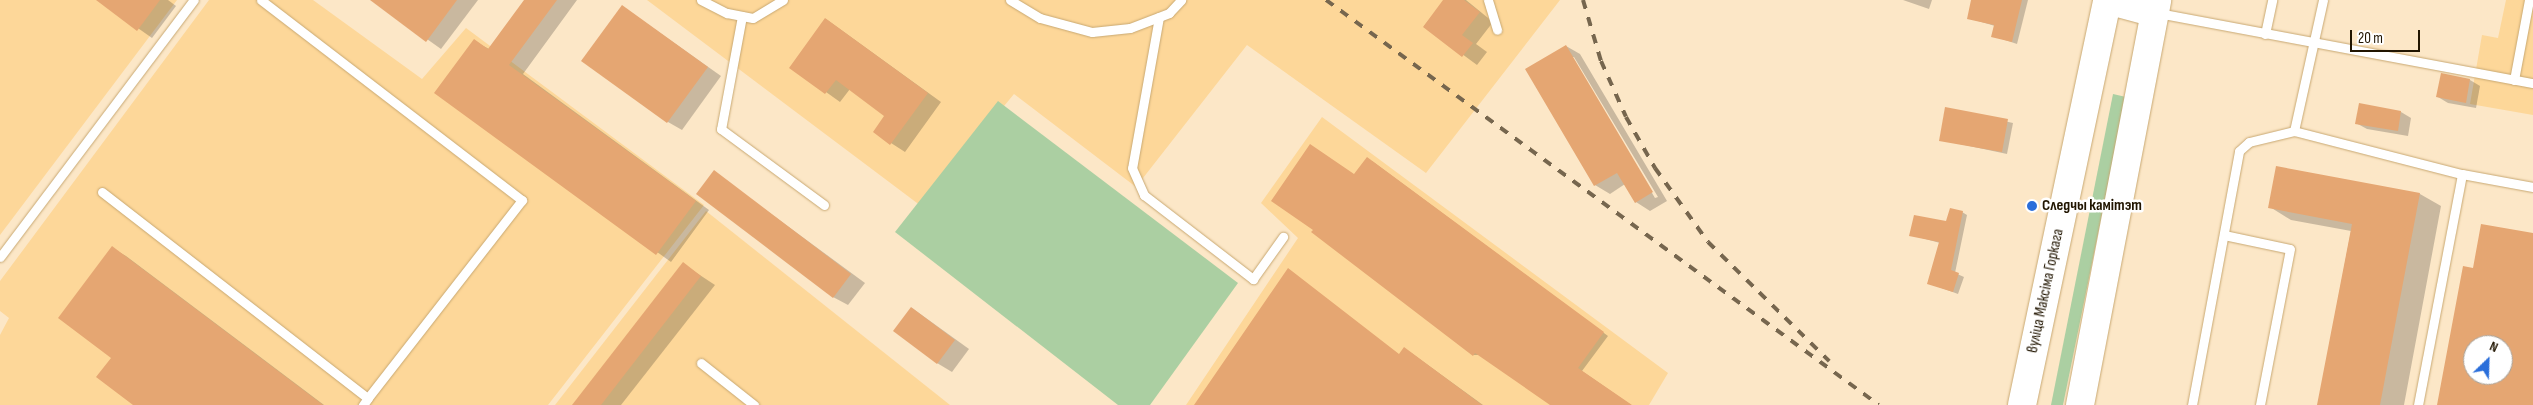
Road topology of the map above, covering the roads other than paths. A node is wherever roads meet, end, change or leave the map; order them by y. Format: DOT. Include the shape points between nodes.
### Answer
graph roads {
  1 [pos="194,0"];
  2 [pos="261,0"];
  3 [pos="701,0"];
  4 [pos="782,0"];
  5 [pos="1010,0"];
  6 [pos="1181,0"];
  7 [pos="1488,0"];
  8 [pos="2107,0"];
  9 [pos="2272,0"];
  10 [pos="2323,0"];
  11 [pos="2529,0"];
  12 [pos="2156,6"];
  13 [pos="742,16"];
  14 [pos="1159,17"];
  15 [pos="1497,30"];
  16 [pos="2265,34"];
  17 [pos="2314,44"];
  18 [pos="2514,80"];
  19 [pos="2533,83"];
  20 [pos="2294,130"];
  21 [pos="2462,174"];
  22 [pos="2533,187"];
  23 [pos="102,192"];
  24 [pos="824,205"];
  25 [pos="2224,235"];
  26 [pos="1283,237"];
  27 [pos="0,257"];
  28 [pos="701,363"];
  29 [pos="2023,399"];
  30 [pos="365,402"];
  31 [pos="754,405"];
  32 [pos="2080,405"];
  33 [pos="2192,405"];
  34 [pos="2260,405"];
  35 [pos="2418,405"];
  1 -- 27 [label="lane"];
  2 -- 30 [label="lane" via="522,200"];
  3 -- 13 [label="lane" via="726,13"];
  4 -- 13 [label="lane" via="753,18"];
  5 -- 14 [label="lane" via="1040,18 1092,32 1130,28"];
  6 -- 14 [label="lane"];
  7 -- 15 [label="lane"];
  8 -- 12 [label="main road"];
  8 -- 29 [label="main road, вуліца Максіма Горкага"];
  9 -- 16 [label="lane"];
  10 -- 17 [label="lane"];
  11 -- 18 [label="lane"];
  12 -- 16 [label="lane"];
  12 -- 32 [label="main road"];
  13 -- 24 [label="lane" via="721,129"];
  14 -- 26 [label="lane" via="1132,168 1144,195 1253,279"];
  16 -- 17 [label="lane"];
  17 -- 18 [label="lane"];
  17 -- 20 [label="lane"];
  18 -- 19 [label="lane"];
  20 -- 21 [label="lane"];
  20 -- 25 [label="lane" via="2250,142 2239,151"];
  21 -- 22 [label="lane"];
  21 -- 35 [label="lane"];
  23 -- 30 [label="lane"];
  25 -- 33 [label="lane"];
  25 -- 34 [label="lane" via="2290,249"];
  28 -- 31 [label="lane"];
}
